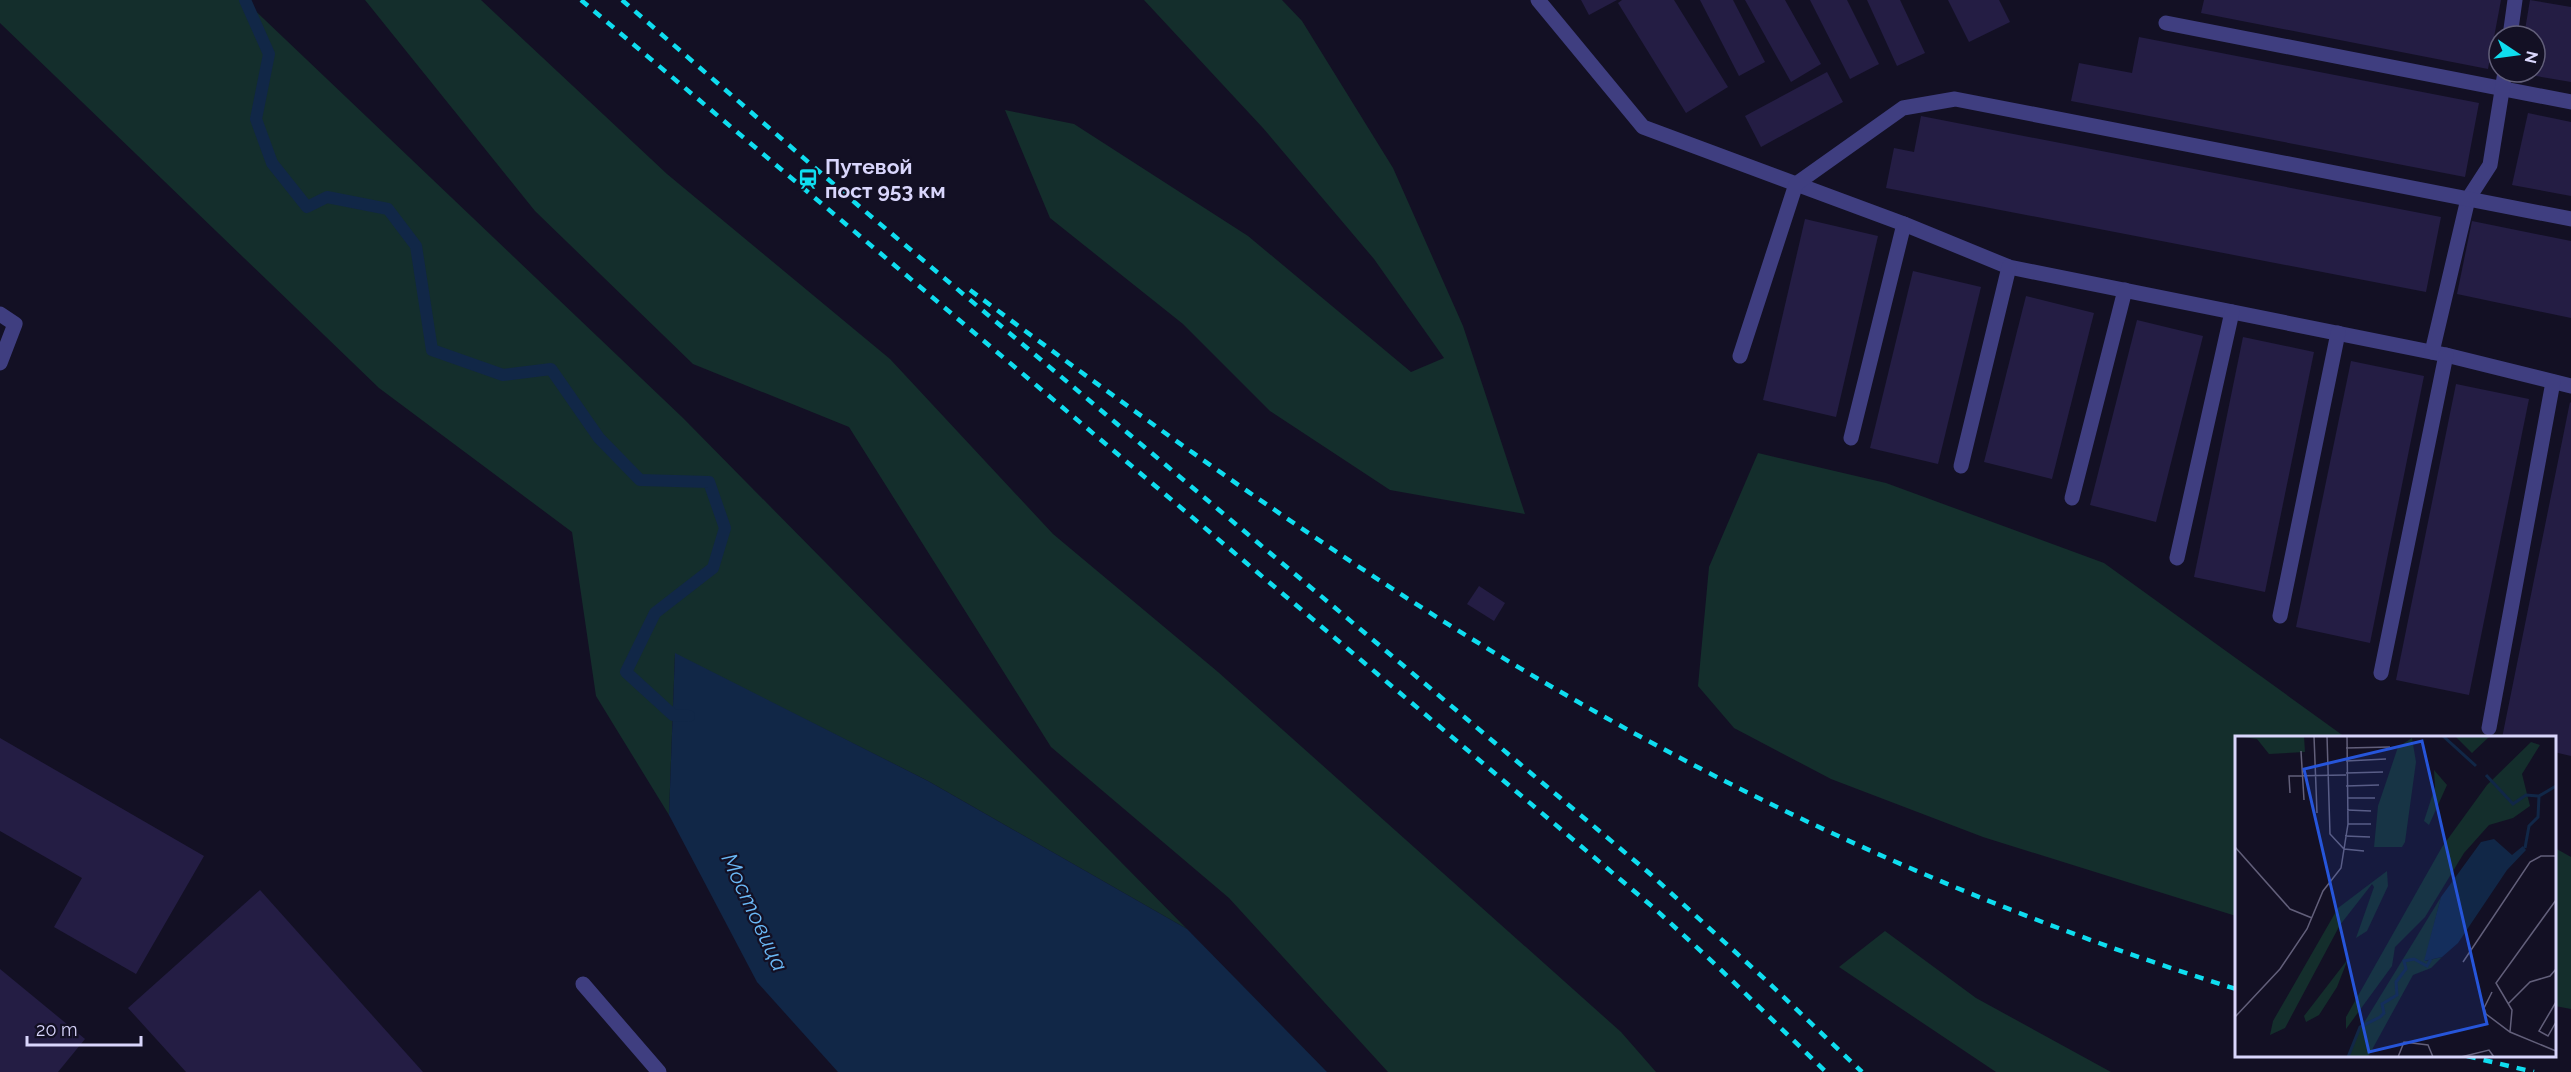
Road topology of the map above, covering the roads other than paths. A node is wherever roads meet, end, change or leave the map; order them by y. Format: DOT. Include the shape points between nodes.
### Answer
graph roads {
  1 [pos="1538,0"];
  2 [pos="2515,0"];
  3 [pos="2166,23"];
  4 [pos="2512,24"];
  5 [pos="2503,84"];
  6 [pos="2502,89"];
  7 [pos="2571,102"];
  8 [pos="1796,184"];
  9 [pos="2468,199"];
  10 [pos="2571,219"];
  11 [pos="1904,224"];
  12 [pos="2009,267"];
  13 [pos="2125,290"];
  14 [pos="2232,312"];
  15 [pos="0,314"];
  16 [pos="2338,333"];
  17 [pos="2439,353"];
  18 [pos="1740,356"];
  19 [pos="0,363"];
  20 [pos="2553,382"];
  21 [pos="2571,386"];
  22 [pos="1851,438"];
  23 [pos="1961,466"];
  24 [pos="2072,498"];
  25 [pos="2177,558"];
  26 [pos="2280,616"];
  27 [pos="2381,673"];
  28 [pos="2489,728"];
  29 [pos="583,984"];
  30 [pos="659,1072"];
  1 -- 8 [label="lane" via="1643,127"];
  2 -- 4 [label="lane"];
  3 -- 6 [label="lane"];
  5 -- 6 [label="lane"];
  6 -- 7 [label="lane"];
  6 -- 9 [label="lane" via="2490,165"];
  8 -- 9 [label="lane" via="1903,108 1955,99"];
  8 -- 11 [label="lane"];
  8 -- 18 [label="lane"];
  9 -- 10 [label="lane"];
  9 -- 17 [label="lane"];
  11 -- 12 [label="lane"];
  11 -- 22 [label="lane"];
  12 -- 13 [label="lane"];
  12 -- 23 [label="lane"];
  13 -- 14 [label="lane"];
  13 -- 24 [label="lane"];
  14 -- 16 [label="lane"];
  14 -- 25 [label="lane"];
  15 -- 19 [label="lane" via="15,324"];
  16 -- 17 [label="lane"];
  16 -- 26 [label="lane"];
  17 -- 20 [label="lane"];
  17 -- 27 [label="lane"];
  20 -- 21 [label="lane"];
  20 -- 28 [label="lane"];
  29 -- 30 [label="lane"];
}
